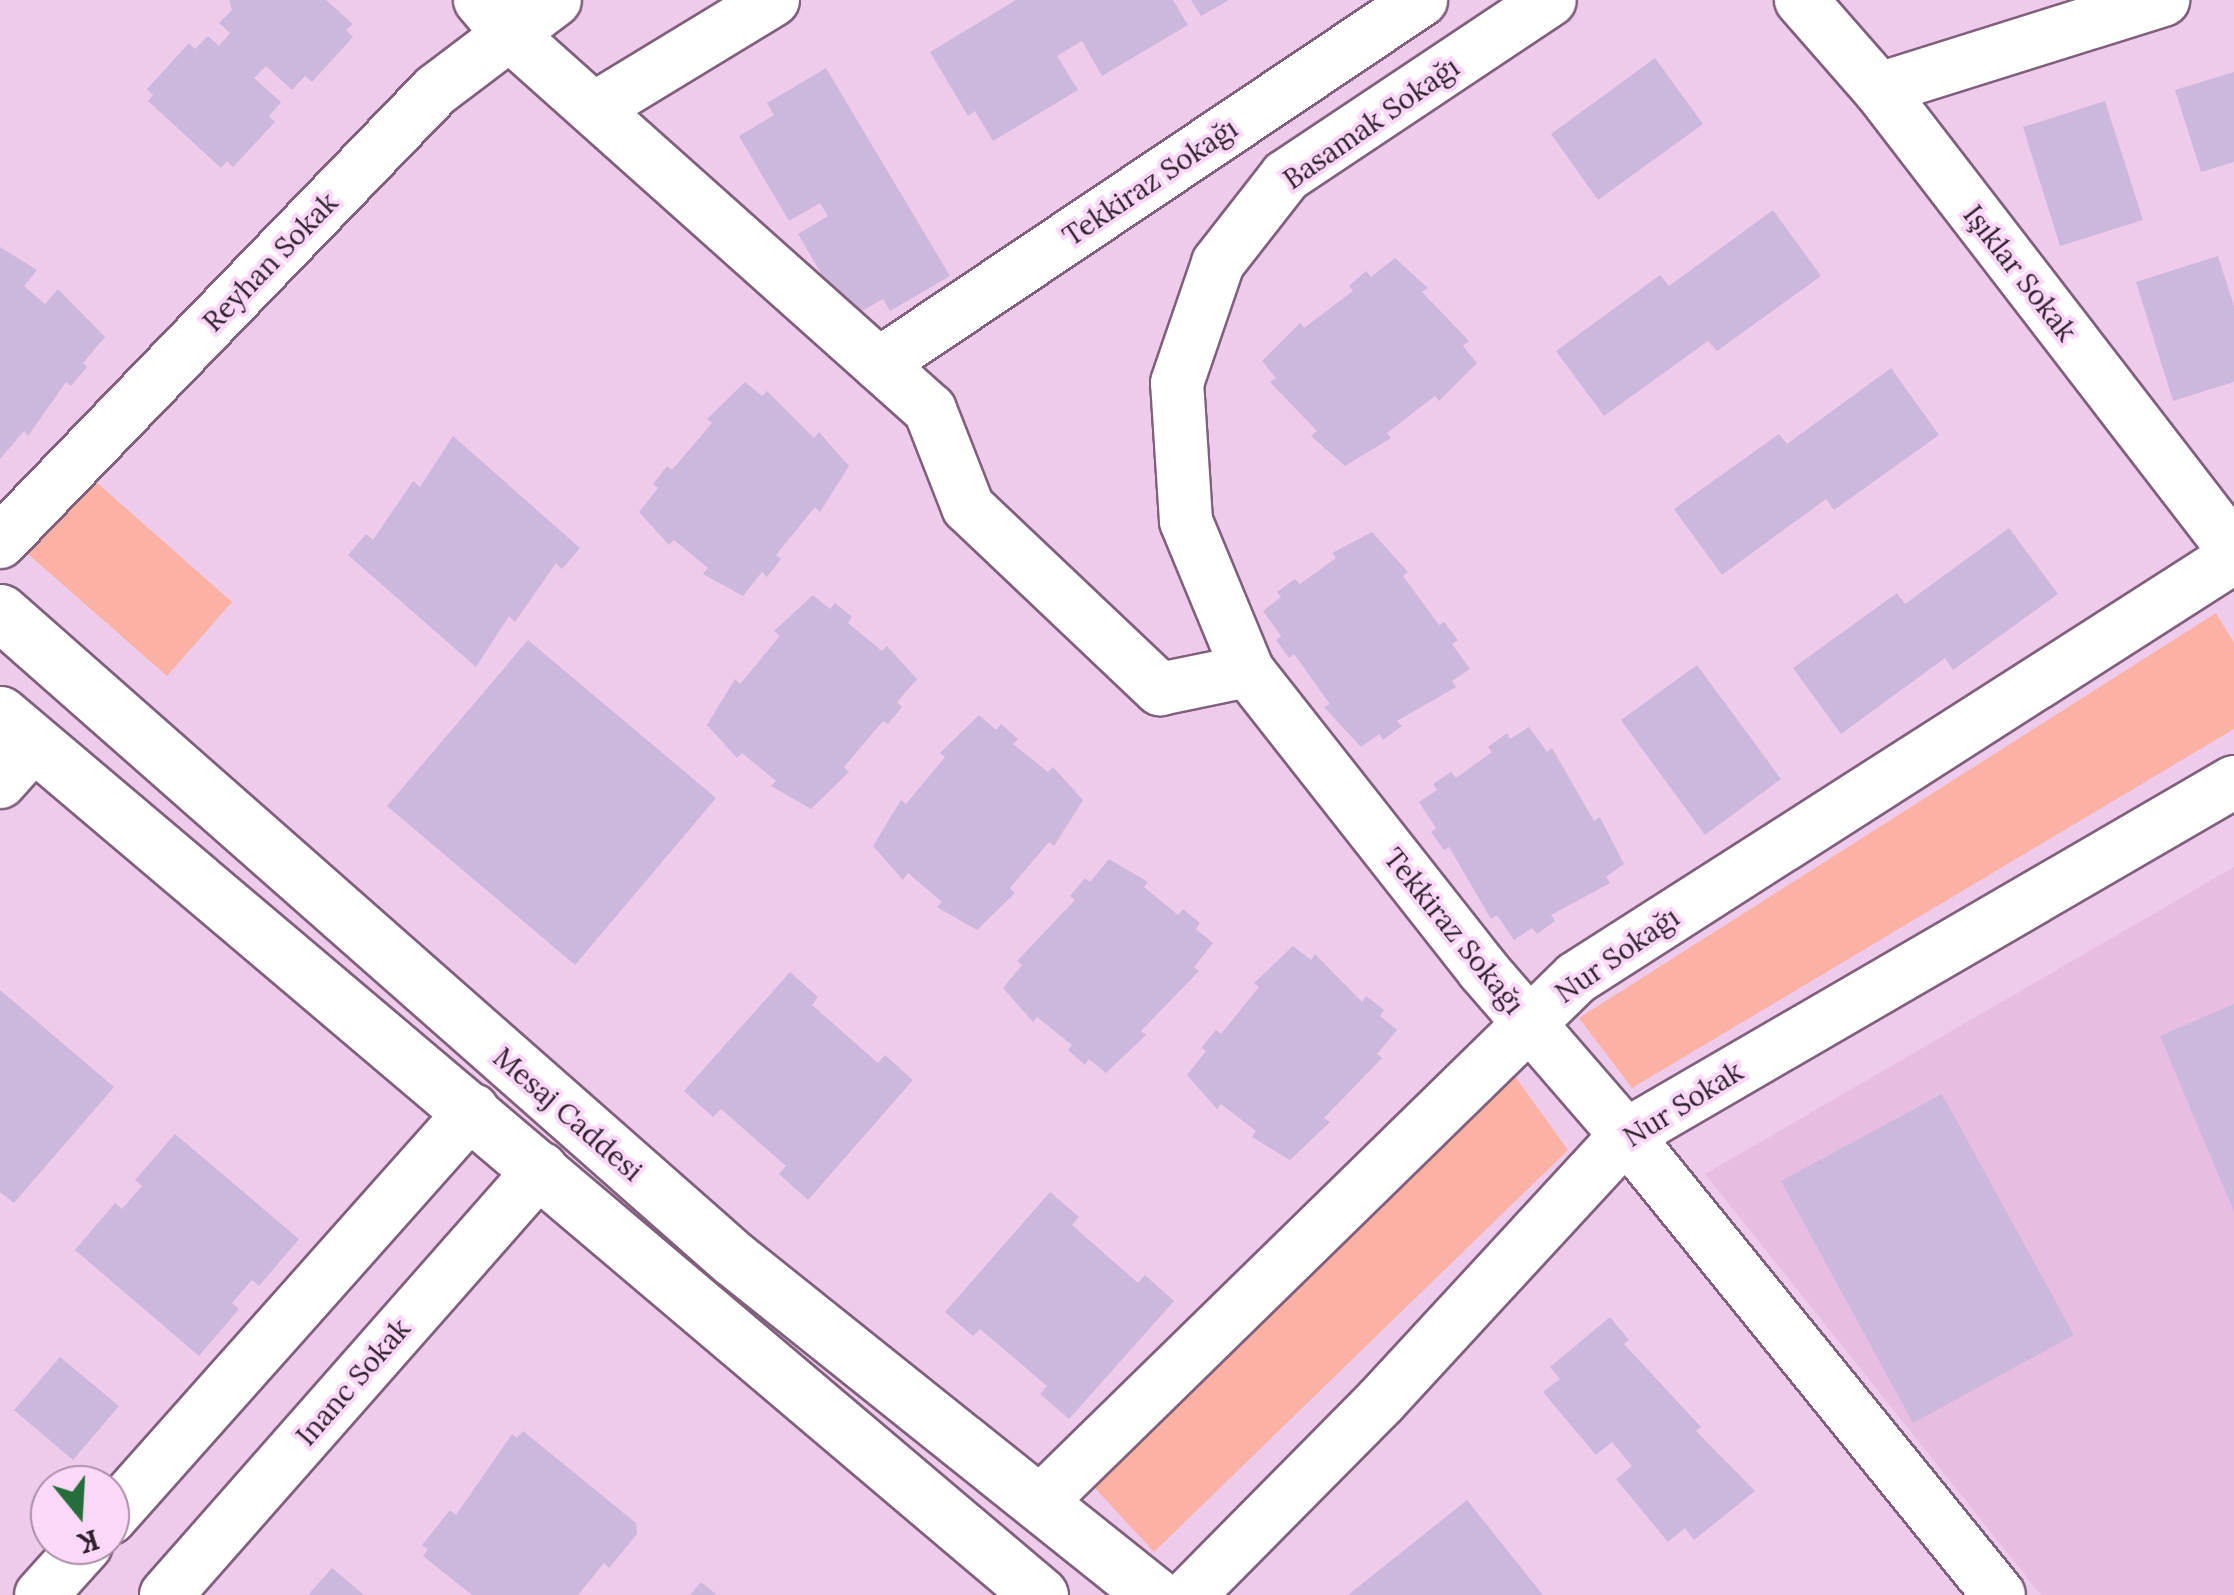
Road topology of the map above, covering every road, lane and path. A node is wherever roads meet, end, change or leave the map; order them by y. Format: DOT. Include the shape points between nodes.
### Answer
graph roads {
  1 [pos="555,0"];
  2 [pos="773,0"];
  3 [pos="1421,0"];
  4 [pos="1550,0"];
  5 [pos="1801,0"];
  6 [pos="2163,0"];
  7 [pos="493,15"];
  8 [pos="1878,89"];
  9 [pos="597,106"];
  10 [pos="879,364"];
  11 [pos="0,542"];
  12 [pos="2234,554"];
  13 [pos="0,612"];
  14 [pos="1248,671"];
  15 [pos="11,747"];
  16 [pos="2234,782"];
  17 [pos="1527,1022"];
  18 [pos="474,1110"];
  19 [pos="1626,1135"];
  20 [pos="541,1169"];
  21 [pos="130,1496"];
  22 [pos="1041,1501"];
  23 [pos="68,1565"];
  24 [pos="41,1595"];
  25 [pos="166,1595"];
  26 [pos="1040,1595"];
  27 [pos="1154,1595"];
  28 [pos="1189,1595"];
  29 [pos="2000,1595"];
  1 -- 7 [label="street, Reyhan Sokak"];
  2 -- 9 [label="street"];
  3 -- 10 [label="street, Tekkiraz Sokağı"];
  4 -- 14 [label="street, Basamak Sokağı" via="1286,176 1218,263 1177,383 1186,521"];
  5 -- 8 [label="street, Işıklar Sokak"];
  6 -- 8 [label="street"];
  7 -- 9 [label="street"];
  7 -- 11 [label="street, Reyhan Sokak" via="436,90"];
  8 -- 12 [label="street, Işıklar Sokak"];
  9 -- 10 [label="street"];
  10 -- 14 [label="street" via="930,410 968,506 1160,688"];
  12 -- 17 [label="street, Nur Sokağı" via="1576,978"];
  13 -- 22 [label="street, Mesaj Caddesi" via="734,1259"];
  14 -- 17 [label="street, Tekkiraz Sokağı"];
  15 -- 18 [label="street, Mesaj Caddesi"];
  16 -- 19 [label="street, Nur Sokak"];
  17 -- 19 [label="street, Tekkiraz Sokağı"];
  17 -- 22 [label="street, Nur Sokağı"];
  18 -- 20 [label="street, Mesaj Caddesi"];
  18 -- 21 [label="street"];
  19 -- 28 [label="street, Nur Sokak" via="1380,1402"];
  19 -- 29 [label="street, Tekkiraz Sokağı"];
  20 -- 25 [label="street, Inanc Sokak"];
  20 -- 26 [label="street, Mesaj Caddesi"];
  22 -- 27 [label="street, Mesaj Caddesi"];
  23 -- 24 [label="street"];
}
